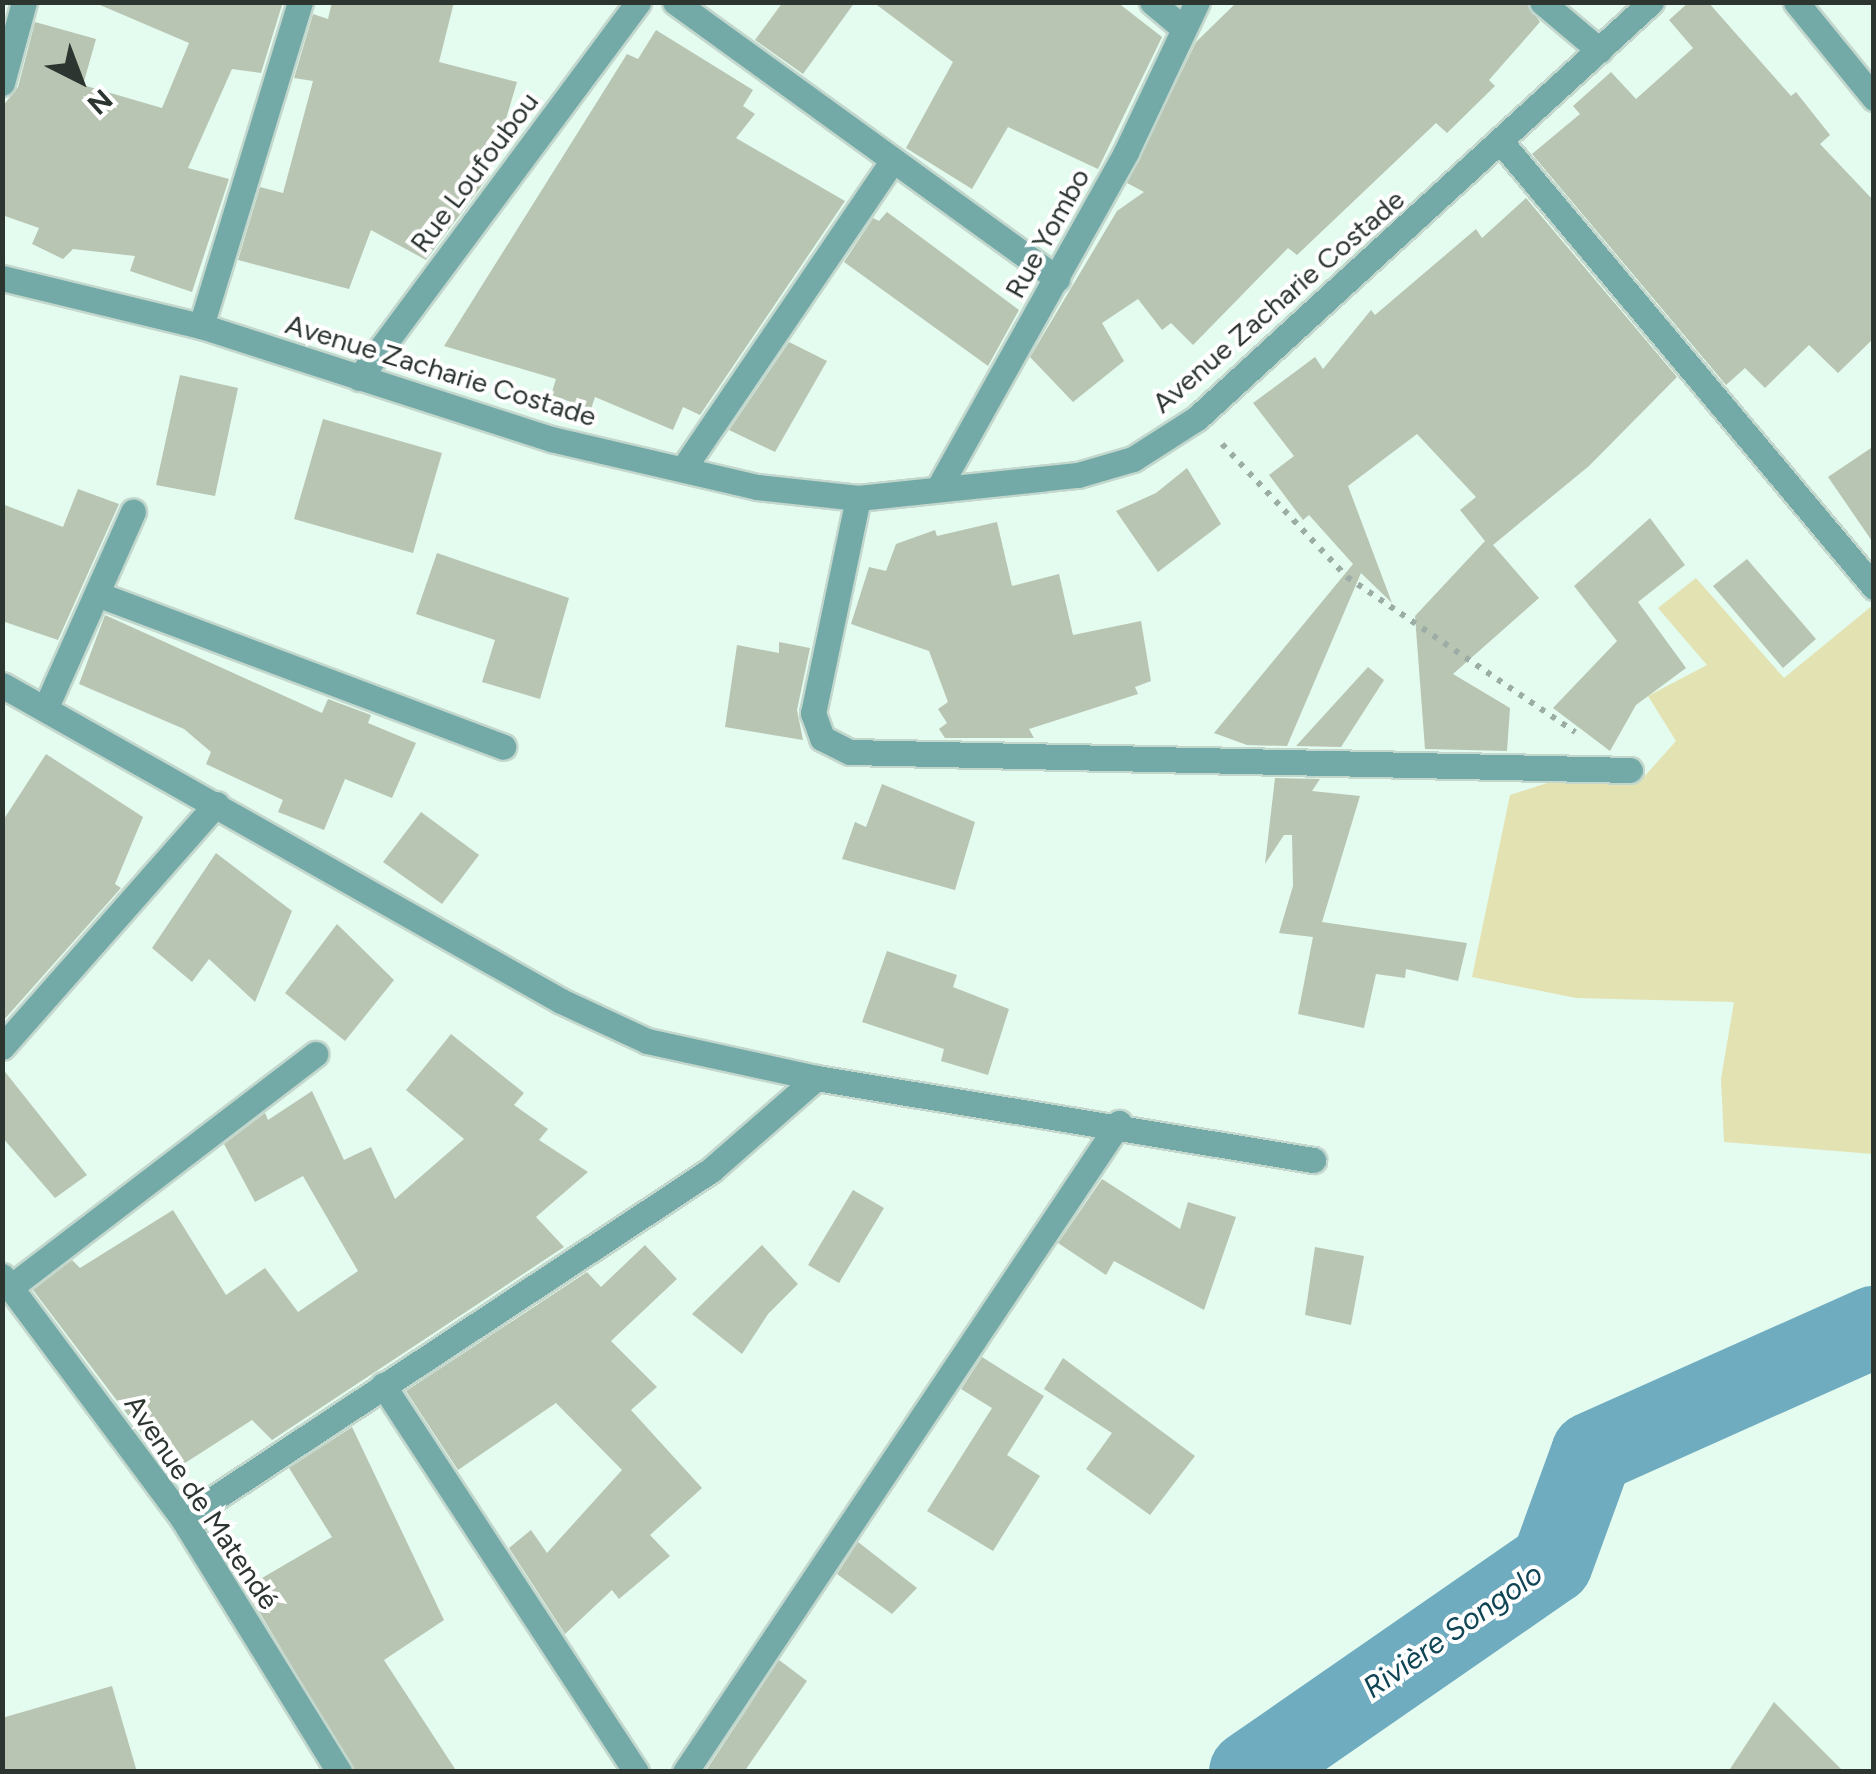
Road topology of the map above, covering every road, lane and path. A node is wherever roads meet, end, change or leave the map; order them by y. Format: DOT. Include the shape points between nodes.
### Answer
graph roads {
  1 [pos="24,2"];
  2 [pos="300,2"];
  3 [pos="674,2"];
  4 [pos="1152,2"];
  5 [pos="1197,2"];
  6 [pos="1542,2"];
  7 [pos="1651,2"];
  8 [pos="1796,2"];
  9 [pos="625,5"];
  10 [pos="1184,28"];
  11 [pos="1599,50"];
  12 [pos="2,83"];
  13 [pos="1874,98"];
  14 [pos="1501,142"];
  15 [pos="891,163"];
  16 [pos="2,278"];
  17 [pos="1057,279"];
  18 [pos="201,326"];
  19 [pos="359,378"];
  20 [pos="1197,418"];
  21 [pos="685,466"];
  22 [pos="939,487"];
  23 [pos="858,498"];
  24 [pos="132,512"];
  25 [pos="1874,587"];
  26 [pos="97,594"];
  27 [pos="2,685"];
  28 [pos="46,706"];
  29 [pos="503,747"];
  30 [pos="1630,770"];
  31 [pos="216,804"];
  32 [pos="2,1046"];
  33 [pos="314,1054"];
  34 [pos="816,1078"];
  35 [pos="1119,1124"];
  36 [pos="1313,1160"];
  37 [pos="7,1281"];
  38 [pos="383,1385"];
  39 [pos="183,1519"];
  40 [pos="338,1772"];
  41 [pos="636,1772"];
  42 [pos="685,1772"];
  1 -- 12 [label="street"];
  2 -- 18 [label="street"];
  3 -- 15 [label="street"];
  4 -- 10 [label="street"];
  5 -- 10 [label="street, Rue Yombo"];
  6 -- 11 [label="street"];
  7 -- 11 [label="street, Avenue Zacharie Costade"];
  8 -- 13 [label="street"];
  9 -- 19 [label="street, Rue Loufoubou"];
  10 -- 17 [label="street, Rue Yombo"];
  11 -- 14 [label="street, Avenue Zacharie Costade"];
  14 -- 20 [label="street, Avenue Zacharie Costade"];
  14 -- 25 [label="street"];
  15 -- 17 [label="street"];
  15 -- 21 [label="street"];
  16 -- 18 [label="street, Avenue Zacharie Costade"];
  17 -- 22 [label="street, Rue Yombo"];
  18 -- 19 [label="street, Avenue Zacharie Costade"];
  19 -- 21 [label="street, Avenue Zacharie Costade" via="552,439"];
  20 -- 22 [label="street, Avenue Zacharie Costade" via="1132,458 1078,475"];
  20 -- 30 [label="path" via="1347,577"];
  21 -- 23 [label="street, Avenue Zacharie Costade" via="757,486"];
  22 -- 23 [label="street, Avenue Zacharie Costade"];
  23 -- 30 [label="street" via="814,713 822,738 850,752"];
  24 -- 26 [label="street"];
  26 -- 28 [label="street"];
  26 -- 29 [label="street"];
  27 -- 28 [label="street"];
  28 -- 31 [label="street"];
  31 -- 32 [label="street"];
  31 -- 34 [label="street" via="560,1001 647,1041"];
  33 -- 37 [label="street"];
  34 -- 35 [label="street"];
  34 -- 38 [label="street" via="711,1170"];
  35 -- 36 [label="street"];
  35 -- 42 [label="street"];
  37 -- 39 [label="street, Avenue de Matendé"];
  38 -- 39 [label="street"];
  38 -- 41 [label="street"];
  39 -- 40 [label="street, Avenue de Matendé"];
}
